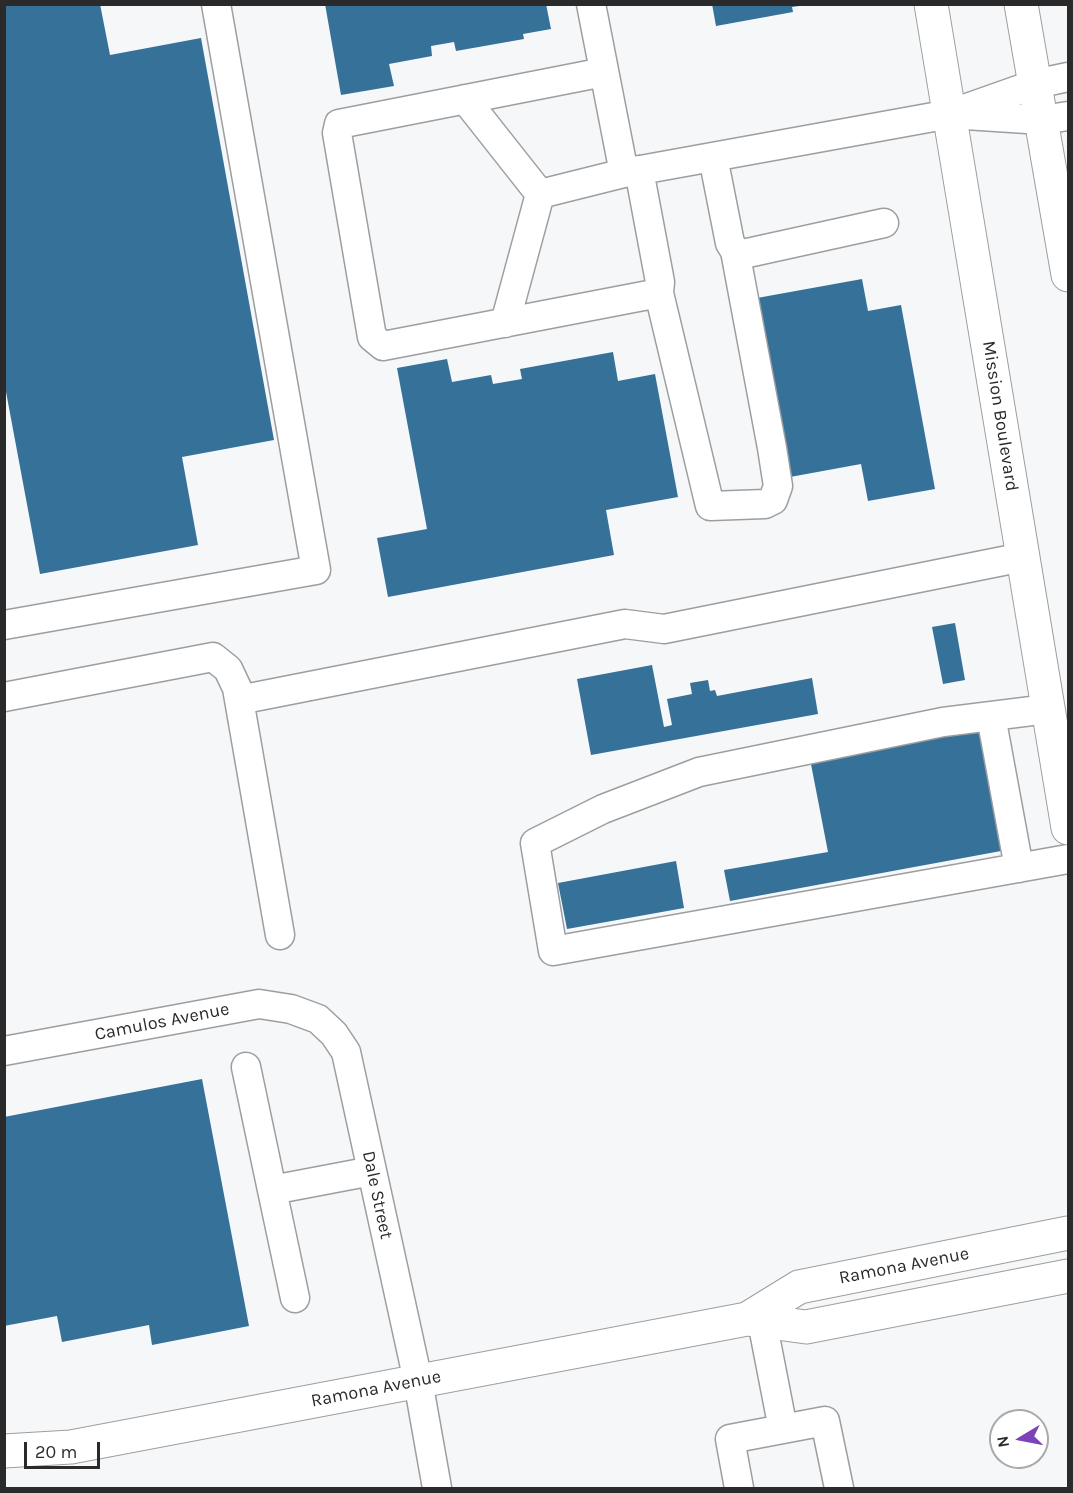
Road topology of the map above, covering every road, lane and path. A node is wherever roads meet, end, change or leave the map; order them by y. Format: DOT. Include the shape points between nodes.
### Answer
graph roads {
  1 [pos="216,4"];
  2 [pos="591,4"];
  3 [pos="931,4"];
  4 [pos="1021,4"];
  5 [pos="604,72"];
  6 [pos="1068,77"];
  7 [pos="1035,84"];
  8 [pos="465,99"];
  9 [pos="950,114"];
  10 [pos="1055,118"];
  11 [pos="713,157"];
  12 [pos="631,172"];
  13 [pos="540,194"];
  14 [pos="884,223"];
  15 [pos="735,251"];
  16 [pos="1068,275"];
  17 [pos="658,293"];
  18 [pos="505,323"];
  19 [pos="1023,557"];
  20 [pos="4,625"];
  21 [pos="4,697"];
  22 [pos="239,700"];
  23 [pos="1048,708"];
  24 [pos="992,716"];
  25 [pos="1068,828"];
  26 [pos="1068,859"];
  27 [pos="1020,868"];
  28 [pos="280,935"];
  29 [pos="318,1019"];
  30 [pos="4,1051"];
  31 [pos="246,1067"];
  32 [pos="372,1171"];
  33 [pos="272,1190"];
  34 [pos="1068,1233"];
  35 [pos="1068,1276"];
  36 [pos="295,1298"];
  37 [pos="754,1320"];
  38 [pos="418,1381"];
  39 [pos="783,1429"];
  40 [pos="4,1451"];
  41 [pos="437,1488"];
  42 [pos="739,1488"];
  43 [pos="838,1488"];
  1 -- 20 [label="street" via="316,570"];
  2 -- 5 [label="street"];
  3 -- 9 [label="main road, Mission Boulevard"];
  4 -- 7 [label="main road"];
  5 -- 8 [label="street"];
  5 -- 12 [label="street"];
  6 -- 7 [label="street"];
  7 -- 9 [label="street"];
  7 -- 10 [label="main road"];
  8 -- 13 [label="street"];
  8 -- 18 [label="street" via="339,124 337,133 372,337 383,346"];
  9 -- 10 [label="street"];
  9 -- 11 [label="street"];
  9 -- 19 [label="main road, Mission Boulevard"];
  10 -- 16 [label="main road"];
  11 -- 12 [label="street"];
  11 -- 15 [label="street" via="730,243"];
  12 -- 13 [label="street"];
  12 -- 17 [label="street" via="660,282"];
  13 -- 18 [label="street"];
  14 -- 15 [label="street" via="743,254"];
  15 -- 17 [label="street" via="778,486 773,500 765,504 710,506"];
  17 -- 18 [label="street"];
  19 -- 22 [label="street" via="664,629 625,624"];
  19 -- 23 [label="main road, Mission Boulevard"];
  21 -- 22 [label="street" via="213,657 228,669"];
  22 -- 28 [label="street"];
  23 -- 24 [label="street"];
  23 -- 25 [label="main road, Mission Boulevard"];
  24 -- 27 [label="street"];
  24 -- 27 [label="street" via="943,722 699,772 603,809 535,843 553,951"];
  26 -- 27 [label="street"];
  29 -- 30 [label="street, Camulos Avenue" via="291,1009 259,1004"];
  29 -- 32 [label="street, Dale Street" via="346,1053"];
  31 -- 33 [label="street"];
  32 -- 33 [label="street"];
  32 -- 38 [label="street, Dale Street"];
  33 -- 36 [label="street"];
  34 -- 37 [label="main road, Ramona Avenue" via="799,1287"];
  35 -- 37 [label="main road, Ramona Avenue" via="806,1327"];
  37 -- 38 [label="main road, Ramona Avenue"];
  37 -- 39 [label="street"];
  38 -- 40 [label="main road, Ramona Avenue" via="71,1447"];
  38 -- 41 [label="street, Dale Street"];
  39 -- 42 [label="street" via="730,1439"];
  39 -- 43 [label="street" via="825,1421"];
}
